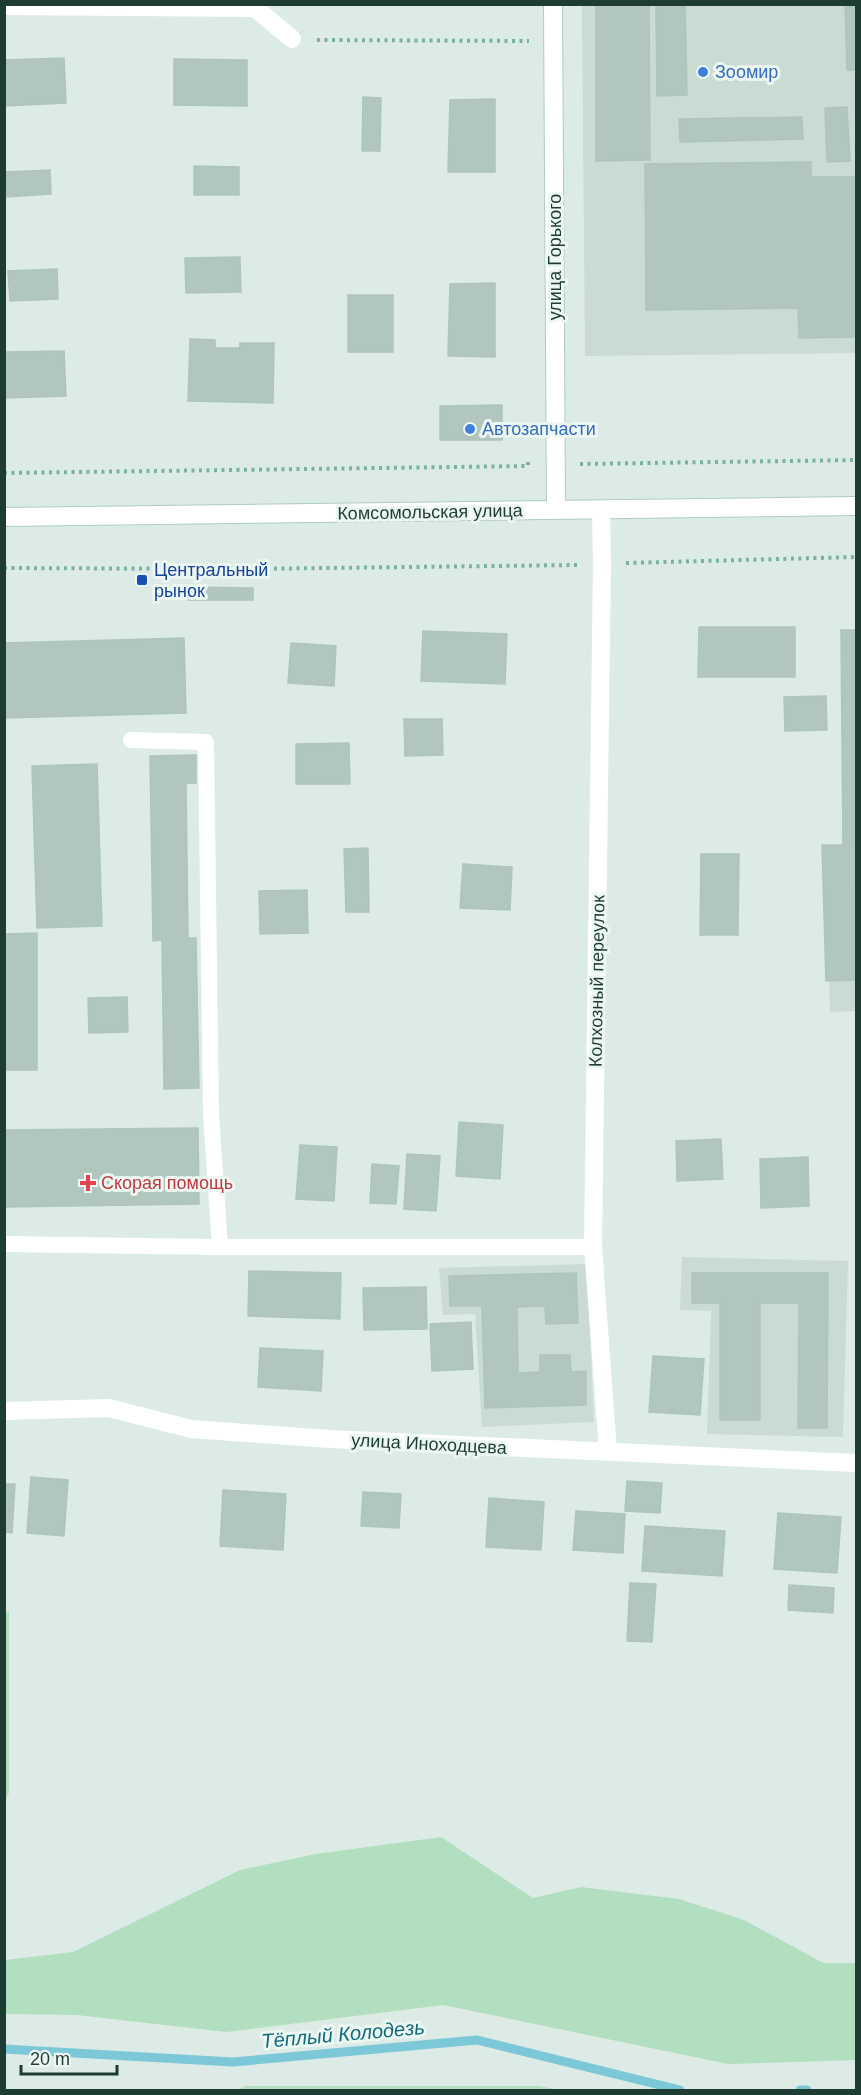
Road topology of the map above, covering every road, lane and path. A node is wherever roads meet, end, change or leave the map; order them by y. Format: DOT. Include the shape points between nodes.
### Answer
graph roads {
  1 [pos="554,4"];
  2 [pos="4,6"];
  3 [pos="292,39"];
  4 [pos="536,41"];
  5 [pos="528,454"];
  6 [pos="856,460"];
  7 [pos="556,465"];
  8 [pos="528,466"];
  9 [pos="4,473"];
  10 [pos="856,506"];
  11 [pos="556,510"];
  12 [pos="601,510"];
  13 [pos="4,517"];
  14 [pos="856,557"];
  15 [pos="602,564"];
  16 [pos="4,568"];
  17 [pos="131,740"];
  18 [pos="4,1244"];
  19 [pos="220,1246"];
  20 [pos="593,1247"];
  21 [pos="4,1411"];
  22 [pos="608,1452"];
  23 [pos="856,1464"];
  1 -- 7 [label="street, улица Горького"];
  2 -- 3 [label="street" via="255,8"];
  3 -- 4 [label="path"];
  5 -- 8 [label="path"];
  6 -- 7 [label="path"];
  7 -- 8 [label="path"];
  7 -- 11 [label="street, улица Горького"];
  8 -- 9 [label="path"];
  10 -- 12 [label="street, Комсомольская улица"];
  11 -- 12 [label="street, Комсомольская улица"];
  11 -- 13 [label="street, Комсомольская улица"];
  12 -- 15 [label="street, Колхозный переулок"];
  14 -- 15 [label="path"];
  15 -- 16 [label="path"];
  15 -- 20 [label="street, Колхозный переулок"];
  17 -- 19 [label="lane" via="206,741 211,1115"];
  18 -- 19 [label="lane"];
  19 -- 20 [label="lane"];
  20 -- 22 [label="street, Колхозный переулок"];
  21 -- 22 [label="street, улица Иноходцева" via="109,1408 191,1429"];
  22 -- 23 [label="street, улица Иноходцева"];
}
